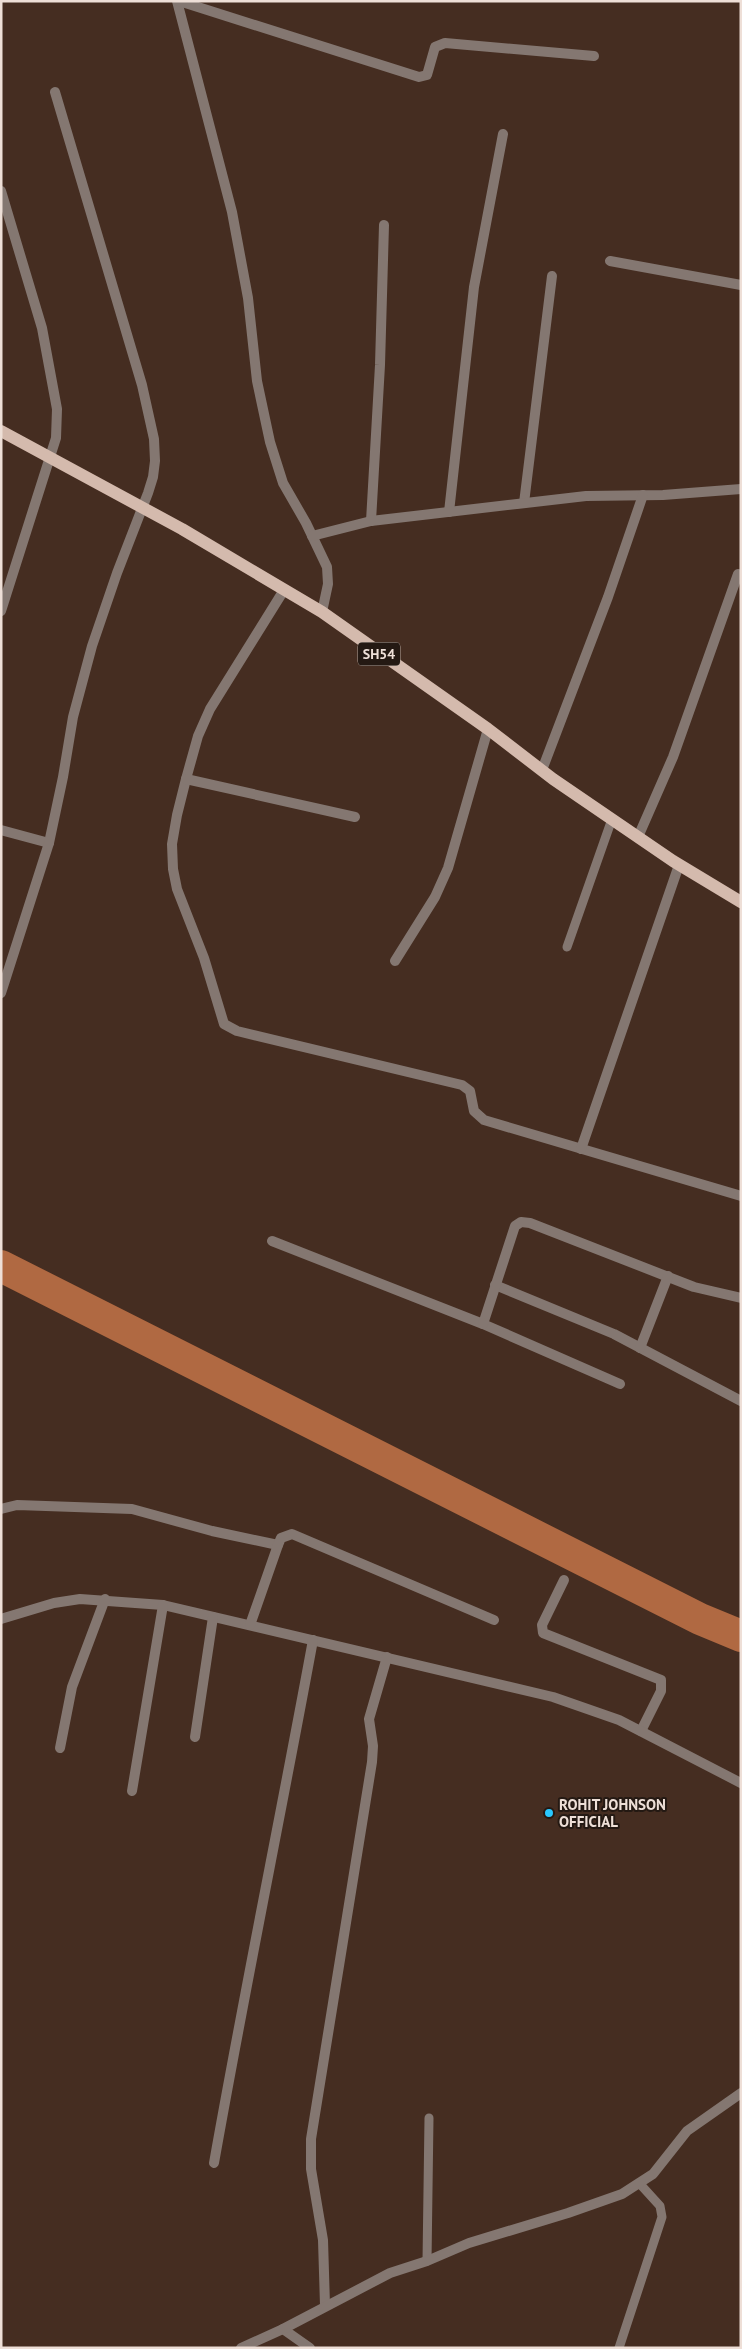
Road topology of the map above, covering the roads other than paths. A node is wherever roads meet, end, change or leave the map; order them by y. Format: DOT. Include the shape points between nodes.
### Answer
graph roads {
  1 [pos="178,1"];
  2 [pos="594,56"];
  3 [pos="56,92"];
  4 [pos="503,134"];
  5 [pos="1,191"];
  6 [pos="384,225"];
  7 [pos="610,261"];
  8 [pos="552,276"];
  9 [pos="741,285"];
  10 [pos="1,432"];
  11 [pos="50,457"];
  12 [pos="741,489"];
  13 [pos="643,495"];
  14 [pos="524,503"];
  15 [pos="142,507"];
  16 [pos="449,512"];
  17 [pos="371,521"];
  18 [pos="312,536"];
  19 [pos="738,574"];
  20 [pos="284,590"];
  21 [pos="1,611"];
  22 [pos="322,612"];
  23 [pos="488,729"];
  24 [pos="542,770"];
  25 [pos="186,779"];
  26 [pos="355,817"];
  27 [pos="612,820"];
  28 [pos="1,830"];
  29 [pos="638,837"];
  30 [pos="49,843"];
  31 [pos="680,865"];
  32 [pos="741,902"];
  33 [pos="567,947"];
  34 [pos="395,961"];
  35 [pos="1,994"];
  36 [pos="581,1149"];
  37 [pos="741,1196"];
  38 [pos="272,1241"];
  39 [pos="668,1276"];
  40 [pos="495,1285"];
  41 [pos="741,1298"];
  42 [pos="483,1324"];
  43 [pos="640,1348"];
  44 [pos="620,1384"];
  45 [pos="741,1401"];
  46 [pos="1,1509"];
  47 [pos="278,1544"];
  48 [pos="564,1580"];
  49 [pos="105,1599"];
  50 [pos="163,1605"];
  51 [pos="213,1617"];
  52 [pos="1,1619"];
  53 [pos="494,1620"];
  54 [pos="250,1625"];
  55 [pos="313,1640"];
  56 [pos="387,1657"];
  57 [pos="641,1731"];
  58 [pos="194,1737"];
  59 [pos="60,1748"];
  60 [pos="741,1783"];
  61 [pos="132,1791"];
  62 [pos="741,2093"];
  63 [pos="429,2118"];
  64 [pos="214,2163"];
  65 [pos="640,2184"];
  66 [pos="427,2261"];
  67 [pos="325,2305"];
  68 [pos="283,2329"];
  69 [pos="308,2347"];
  70 [pos="241,2348"];
  71 [pos="619,2348"];
  1 -- 2 [label="street" via="419,77 427,75 435,47 445,43"];
  1 -- 18 [label="street" via="232,212 248,298 257,381 270,442 283,484"];
  3 -- 15 [label="street" via="149,413 155,461"];
  4 -- 16 [label="street" via="474,287"];
  5 -- 11 [label="street" via="42,328 53,386 58,422"];
  6 -- 17 [label="street"];
  7 -- 9 [label="street"];
  8 -- 14 [label="street"];
  10 -- 11 [label="main road, SH54"];
  11 -- 15 [label="main road, SH54"];
  11 -- 21 [label="street"];
  12 -- 13 [label="street"];
  13 -- 14 [label="street" via="586,496"];
  13 -- 24 [label="street" via="608,598"];
  14 -- 16 [label="street"];
  15 -- 20 [label="main road, SH54"];
  15 -- 30 [label="street" via="90,655 73,717"];
  16 -- 17 [label="street"];
  17 -- 18 [label="street"];
  18 -- 22 [label="street" via="327,567 328,584"];
  19 -- 29 [label="street" via="673,757"];
  20 -- 22 [label="main road, SH54"];
  20 -- 25 [label="street" via="210,709 198,736"];
  22 -- 23 [label="main road, SH54"];
  23 -- 24 [label="main road, SH54"];
  23 -- 34 [label="street" via="445,876"];
  24 -- 27 [label="main road, SH54"];
  25 -- 26 [label="street"];
  25 -- 36 [label="street" via="176,815 173,869 224,1024 237,1031 462,1085 470,1091 474,1111 484,1120"];
  27 -- 29 [label="main road, SH54"];
  27 -- 33 [label="lane"];
  28 -- 30 [label="street"];
  29 -- 31 [label="main road, SH54"];
  30 -- 35 [label="street"];
  31 -- 32 [label="main road, SH54"];
  31 -- 36 [label="street"];
  36 -- 37 [label="street"];
  38 -- 42 [label="street"];
  39 -- 40 [label="street" via="521,1222 514,1226"];
  39 -- 41 [label="street" via="706,1291"];
  39 -- 43 [label="street"];
  40 -- 42 [label="street"];
  40 -- 43 [label="street"];
  42 -- 44 [label="street"];
  43 -- 45 [label="street"];
  46 -- 47 [label="street" via="17,1505 132,1509 212,1531"];
  47 -- 53 [label="street" via="285,1536 297,1535"];
  47 -- 54 [label="street"];
  48 -- 57 [label="street" via="542,1625 543,1633 661,1680 661,1691"];
  49 -- 50 [label="street"];
  49 -- 52 [label="street" via="54,1603"];
  49 -- 59 [label="street" via="72,1687"];
  50 -- 51 [label="street"];
  50 -- 61 [label="street"];
  51 -- 54 [label="street"];
  51 -- 58 [label="street"];
  54 -- 55 [label="street"];
  55 -- 56 [label="street"];
  55 -- 64 [label="street"];
  56 -- 57 [label="street" via="553,1697"];
  56 -- 67 [label="street" via="369,1720 372,1762 311,2139 312,2169 323,2240"];
  57 -- 60 [label="street"];
  62 -- 65 [label="street" via="687,2131 653,2174"];
  63 -- 66 [label="lane"];
  65 -- 66 [label="street" via="603,2202 469,2243"];
  65 -- 71 [label="lane" via="660,2206 662,2217"];
  66 -- 67 [label="street" via="390,2273"];
  67 -- 68 [label="street"];
  68 -- 69 [label="street"];
  68 -- 70 [label="street"];
}
